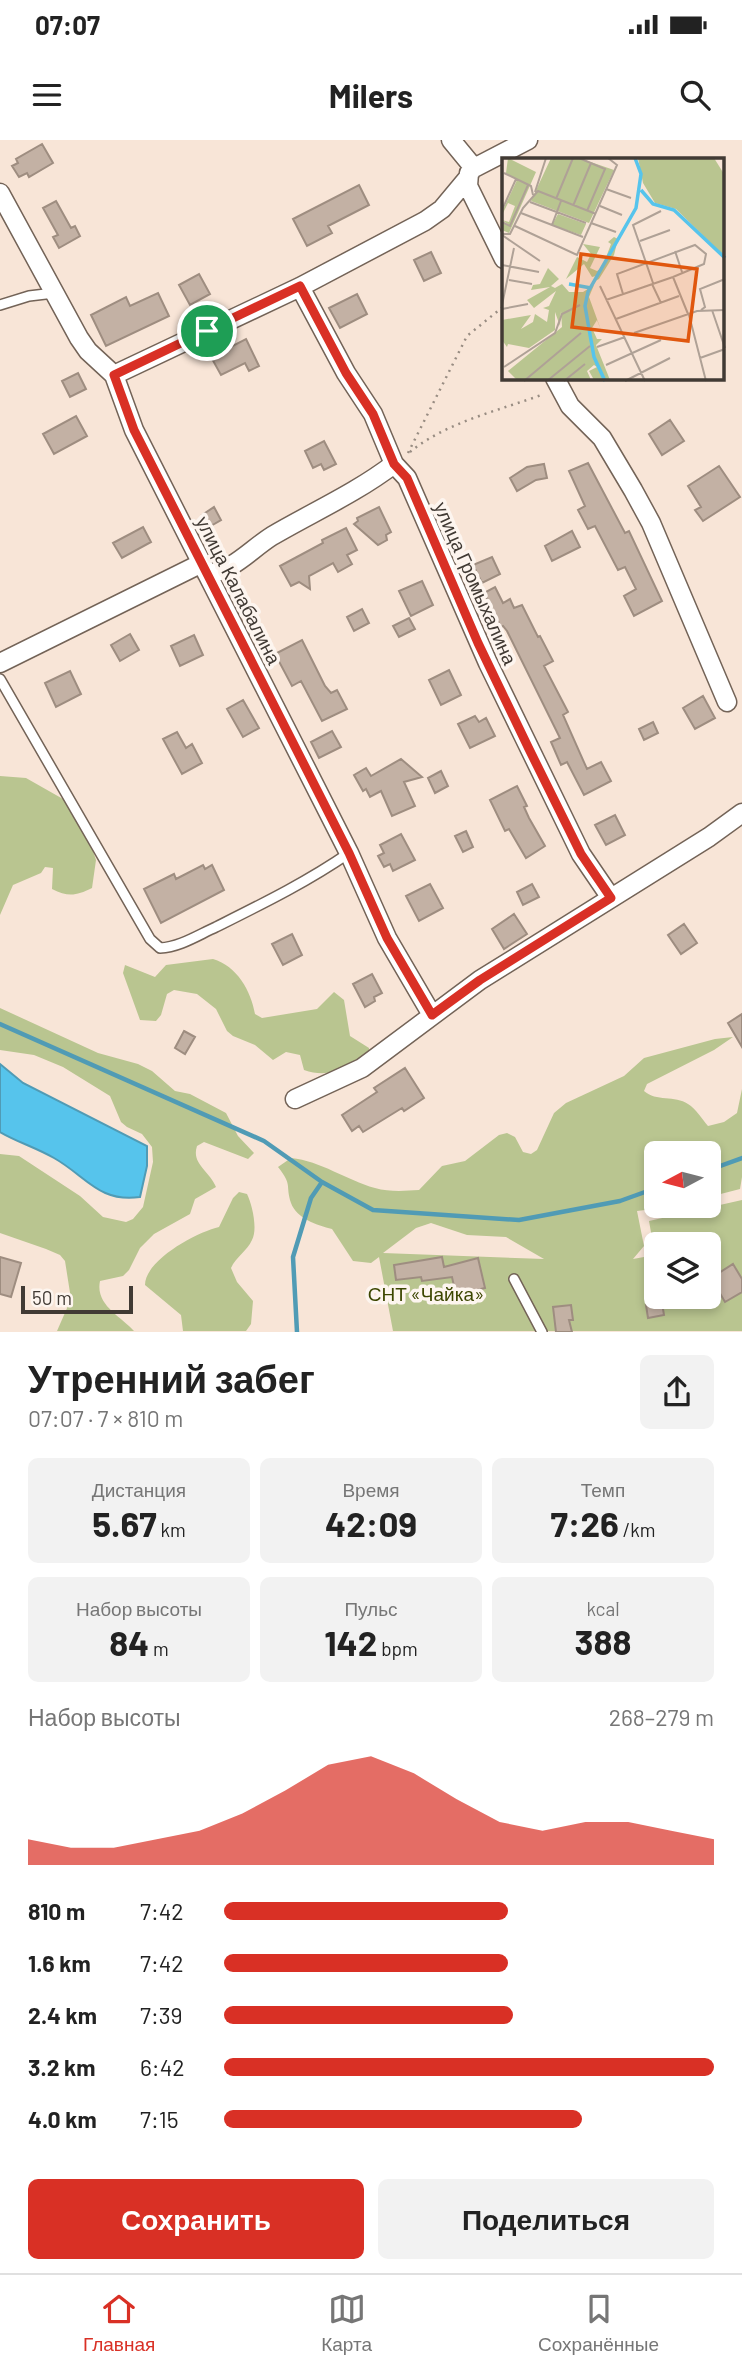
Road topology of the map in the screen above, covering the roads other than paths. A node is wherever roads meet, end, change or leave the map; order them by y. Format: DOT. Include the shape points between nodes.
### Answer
graph roads {
  1 [pos="451,140"];
  2 [pos="528,140"];
  3 [pos="470,174"];
  4 [pos="0,193"];
  5 [pos="502,255"];
  6 [pos="300,286"];
  7 [pos="54,293"];
  8 [pos="0,305"];
  9 [pos="114,375"];
  10 [pos="553,385"];
  11 [pos="401,458"];
  12 [pos="204,568"];
  13 [pos="0,663"];
  14 [pos="0,679"];
  15 [pos="727,702"];
  16 [pos="742,813"];
  17 [pos="349,853"];
  18 [pos="611,898"];
  19 [pos="432,1015"];
  20 [pos="295,1099"];
  21 [pos="514,1279"];
  22 [pos="542,1332"];
  1 -- 3 [label="street"];
  2 -- 3 [label="street"];
  3 -- 5 [label="street" via="470,194"];
  3 -- 6 [label="street" via="442,209 425,222"];
  4 -- 7 [label="street, улица Калабалина"];
  6 -- 9 [label="street"];
  6 -- 11 [label="street, улица Громыхалина" via="346,373"];
  7 -- 8 [label="lane"];
  7 -- 9 [label="street, улица Калабалина" via="88,351"];
  9 -- 12 [label="street, улица Калабалина" via="134,430"];
  10 -- 15 [label="street" via="602,438 633,490"];
  11 -- 12 [label="street" via="224,570"];
  11 -- 18 [label="street, улица Громыхалина" via="478,643 571,834"];
  12 -- 13 [label="street"];
  12 -- 17 [label="street, улица Калабалина"];
  14 -- 17 [label="lane" via="150,939 160,948 178,945 257,907"];
  16 -- 18 [label="street"];
  17 -- 19 [label="street, улица Калабалина" via="387,938"];
  18 -- 19 [label="street"];
  19 -- 20 [label="street" via="362,1068"];
  21 -- 22 [label="lane"];
}
